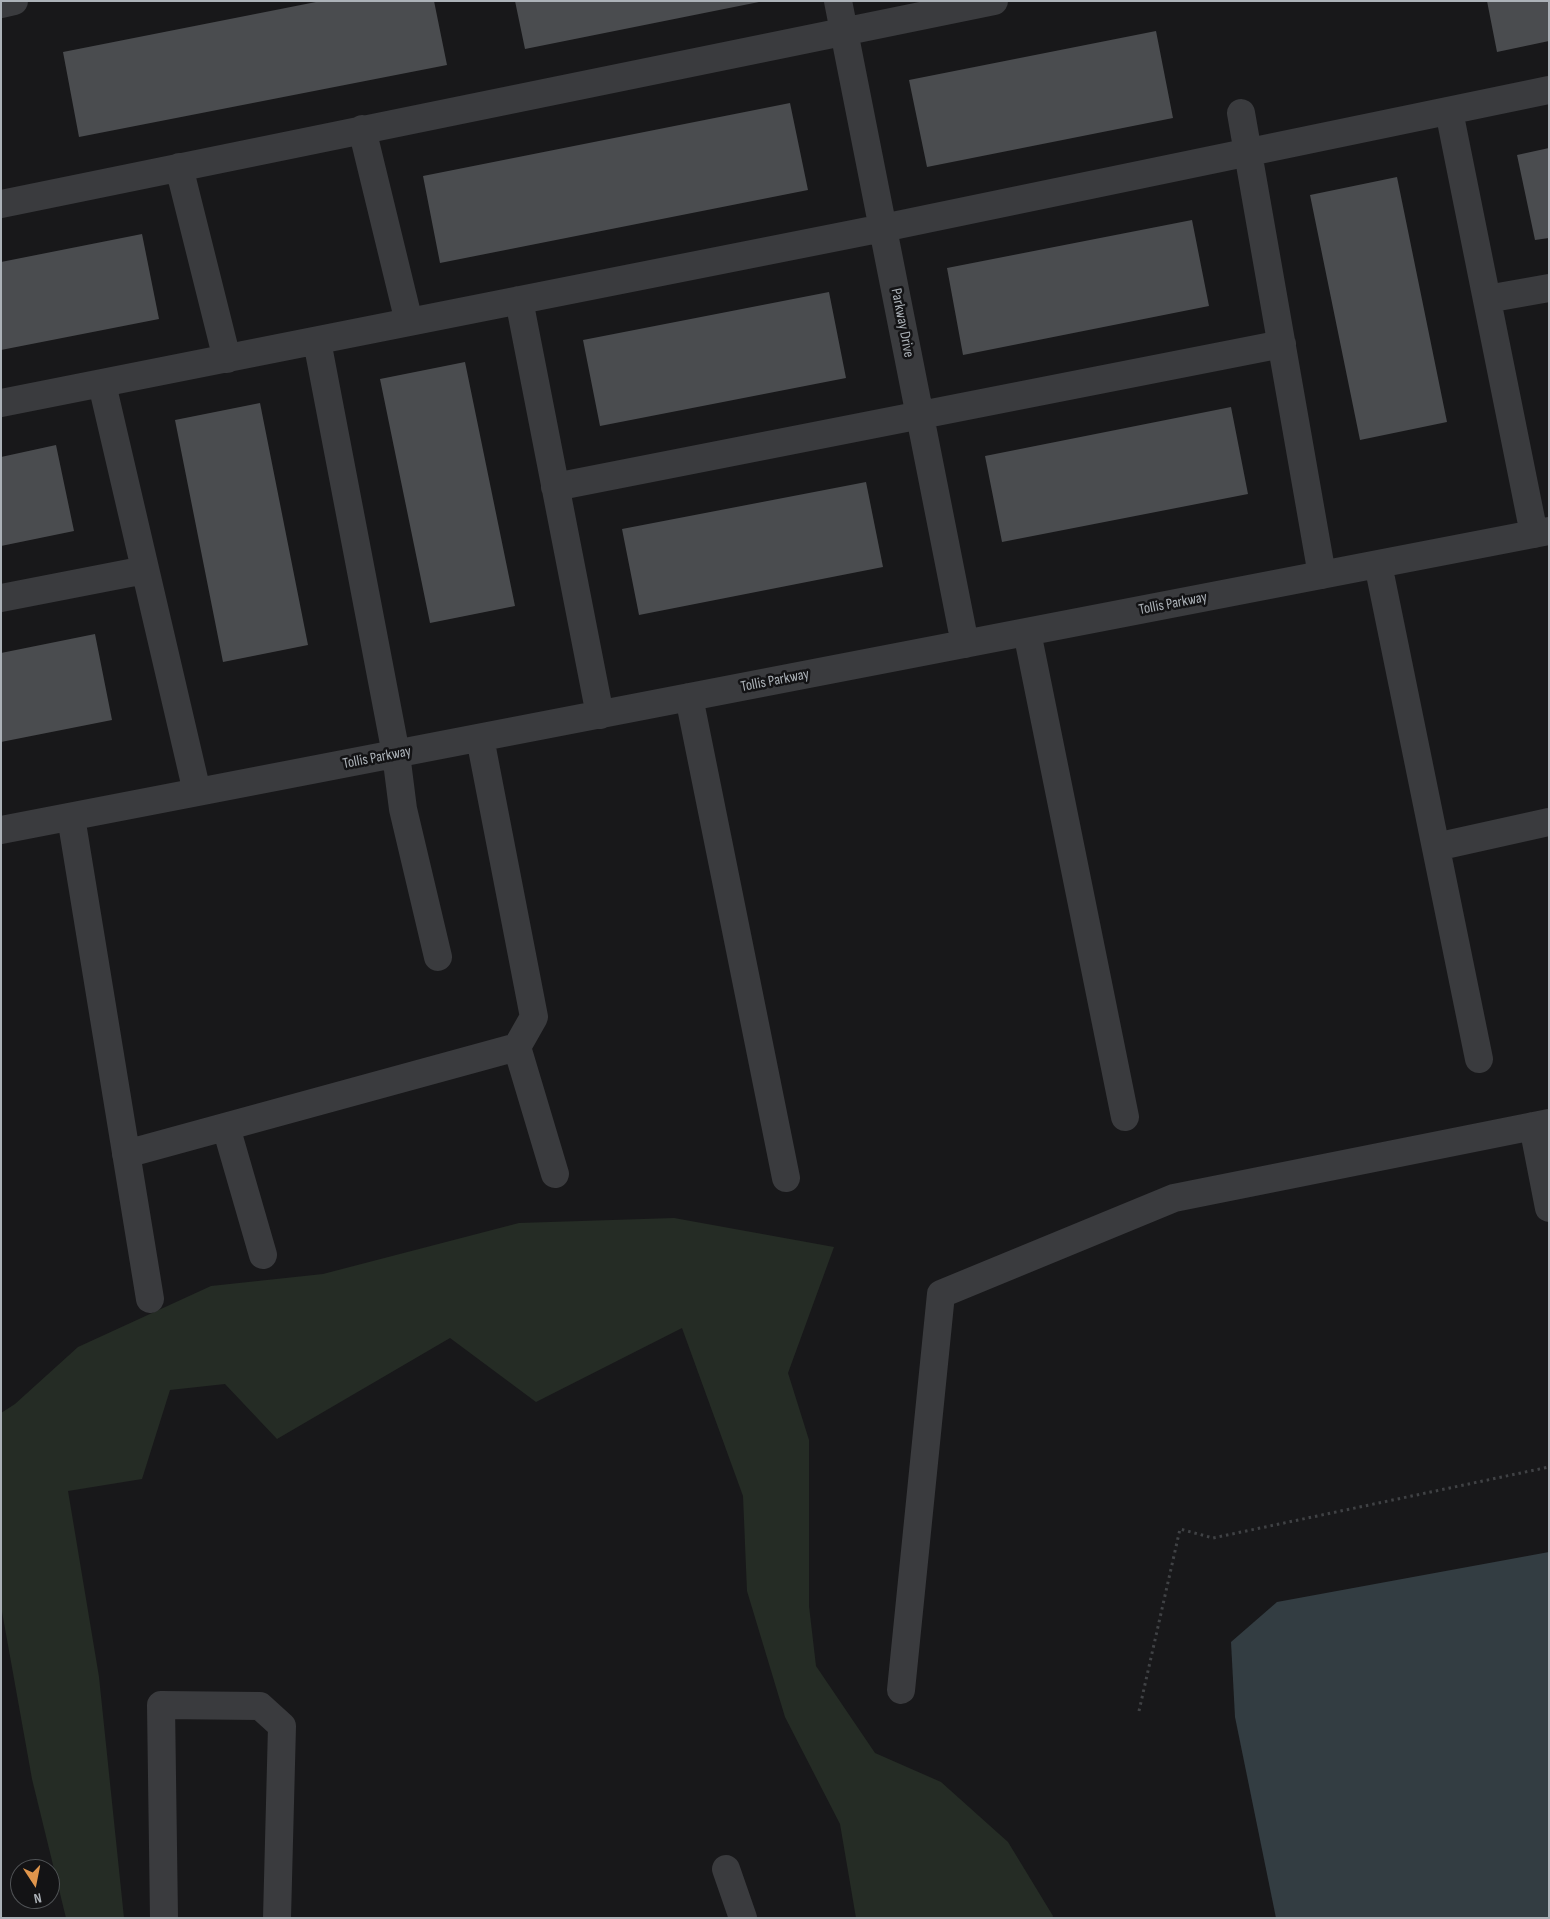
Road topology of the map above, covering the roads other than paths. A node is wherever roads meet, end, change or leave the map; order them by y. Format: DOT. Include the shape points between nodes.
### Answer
graph roads {
  1 [pos="14,1"];
  2 [pos="838,1"];
  3 [pos="994,1"];
  4 [pos="1,4"];
  5 [pos="844,31"];
  6 [pos="1549,90"];
  7 [pos="1449,111"];
  8 [pos="1241,113"];
  9 [pos="362,130"];
  10 [pos="1248,152"];
  11 [pos="179,167"];
  12 [pos="1,204"];
  13 [pos="883,228"];
  14 [pos="1549,288"];
  15 [pos="1487,299"];
  16 [pos="519,300"];
  17 [pos="409,322"];
  18 [pos="317,341"];
  19 [pos="1282,344"];
  20 [pos="227,359"];
  21 [pos="102,384"];
  22 [pos="1,403"];
  23 [pos="920,414"];
  24 [pos="556,487"];
  25 [pos="1542,532"];
  26 [pos="1378,564"];
  27 [pos="146,570"];
  28 [pos="1322,575"];
  29 [pos="1,598"];
  30 [pos="1027,632"];
  31 [pos="965,644"];
  32 [pos="689,697"];
  33 [pos="600,714"];
  34 [pos="480,738"];
  35 [pos="396,754"];
  36 [pos="197,792"];
  37 [pos="71,817"];
  38 [pos="1549,822"];
  39 [pos="1,830"];
  40 [pos="1436,847"];
  41 [pos="438,957"];
  42 [pos="517,1047"];
  43 [pos="1479,1059"];
  44 [pos="1125,1118"];
  45 [pos="1541,1125"];
  46 [pos="226,1127"];
  47 [pos="126,1154"];
  48 [pos="555,1174"];
  49 [pos="786,1178"];
  50 [pos="1549,1208"];
  51 [pos="263,1255"];
  52 [pos="150,1299"];
  53 [pos="901,1690"];
  54 [pos="726,1869"];
  55 [pos="164,1918"];
  56 [pos="277,1918"];
  57 [pos="743,1918"];
  1 -- 4 [label="street"];
  2 -- 5 [label="street, Parkway Drive"];
  3 -- 5 [label="street"];
  5 -- 9 [label="street"];
  5 -- 13 [label="street, Parkway Drive"];
  6 -- 7 [label="street"];
  7 -- 10 [label="street"];
  7 -- 15 [label="street"];
  8 -- 10 [label="street"];
  9 -- 11 [label="street"];
  9 -- 17 [label="street"];
  10 -- 13 [label="street"];
  10 -- 19 [label="street"];
  11 -- 12 [label="street"];
  11 -- 20 [label="street"];
  13 -- 16 [label="street"];
  13 -- 23 [label="street, Parkway Drive"];
  14 -- 15 [label="street"];
  15 -- 25 [label="street"];
  16 -- 17 [label="street"];
  16 -- 24 [label="street"];
  17 -- 18 [label="street"];
  18 -- 20 [label="street"];
  18 -- 35 [label="street"];
  19 -- 23 [label="street"];
  19 -- 28 [label="street"];
  20 -- 21 [label="street"];
  21 -- 22 [label="street"];
  21 -- 27 [label="street"];
  23 -- 24 [label="street"];
  23 -- 31 [label="street, Parkway Drive"];
  24 -- 33 [label="street"];
  25 -- 26 [label="street, Tollis Parkway"];
  26 -- 28 [label="street, Tollis Parkway"];
  26 -- 40 [label="street"];
  27 -- 29 [label="street"];
  27 -- 36 [label="street"];
  28 -- 30 [label="street, Tollis Parkway"];
  30 -- 31 [label="street, Tollis Parkway"];
  30 -- 44 [label="street"];
  31 -- 32 [label="street, Tollis Parkway"];
  32 -- 33 [label="street, Tollis Parkway"];
  32 -- 49 [label="street"];
  33 -- 34 [label="street, Tollis Parkway"];
  34 -- 35 [label="street, Tollis Parkway"];
  34 -- 42 [label="street" via="534,1016"];
  35 -- 36 [label="street, Tollis Parkway"];
  35 -- 41 [label="street" via="403,809"];
  36 -- 37 [label="street, Tollis Parkway"];
  37 -- 39 [label="street, Tollis Parkway"];
  37 -- 47 [label="street"];
  38 -- 40 [label="street"];
  40 -- 43 [label="street"];
  42 -- 46 [label="street"];
  42 -- 48 [label="street"];
  45 -- 50 [label="street"];
  45 -- 53 [label="street" via="1174,1198 941,1294"];
  46 -- 47 [label="street"];
  46 -- 51 [label="street"];
  47 -- 52 [label="street"];
  54 -- 57 [label="street"];
  55 -- 56 [label="street" via="161,1705 260,1706 282,1726"];
}
